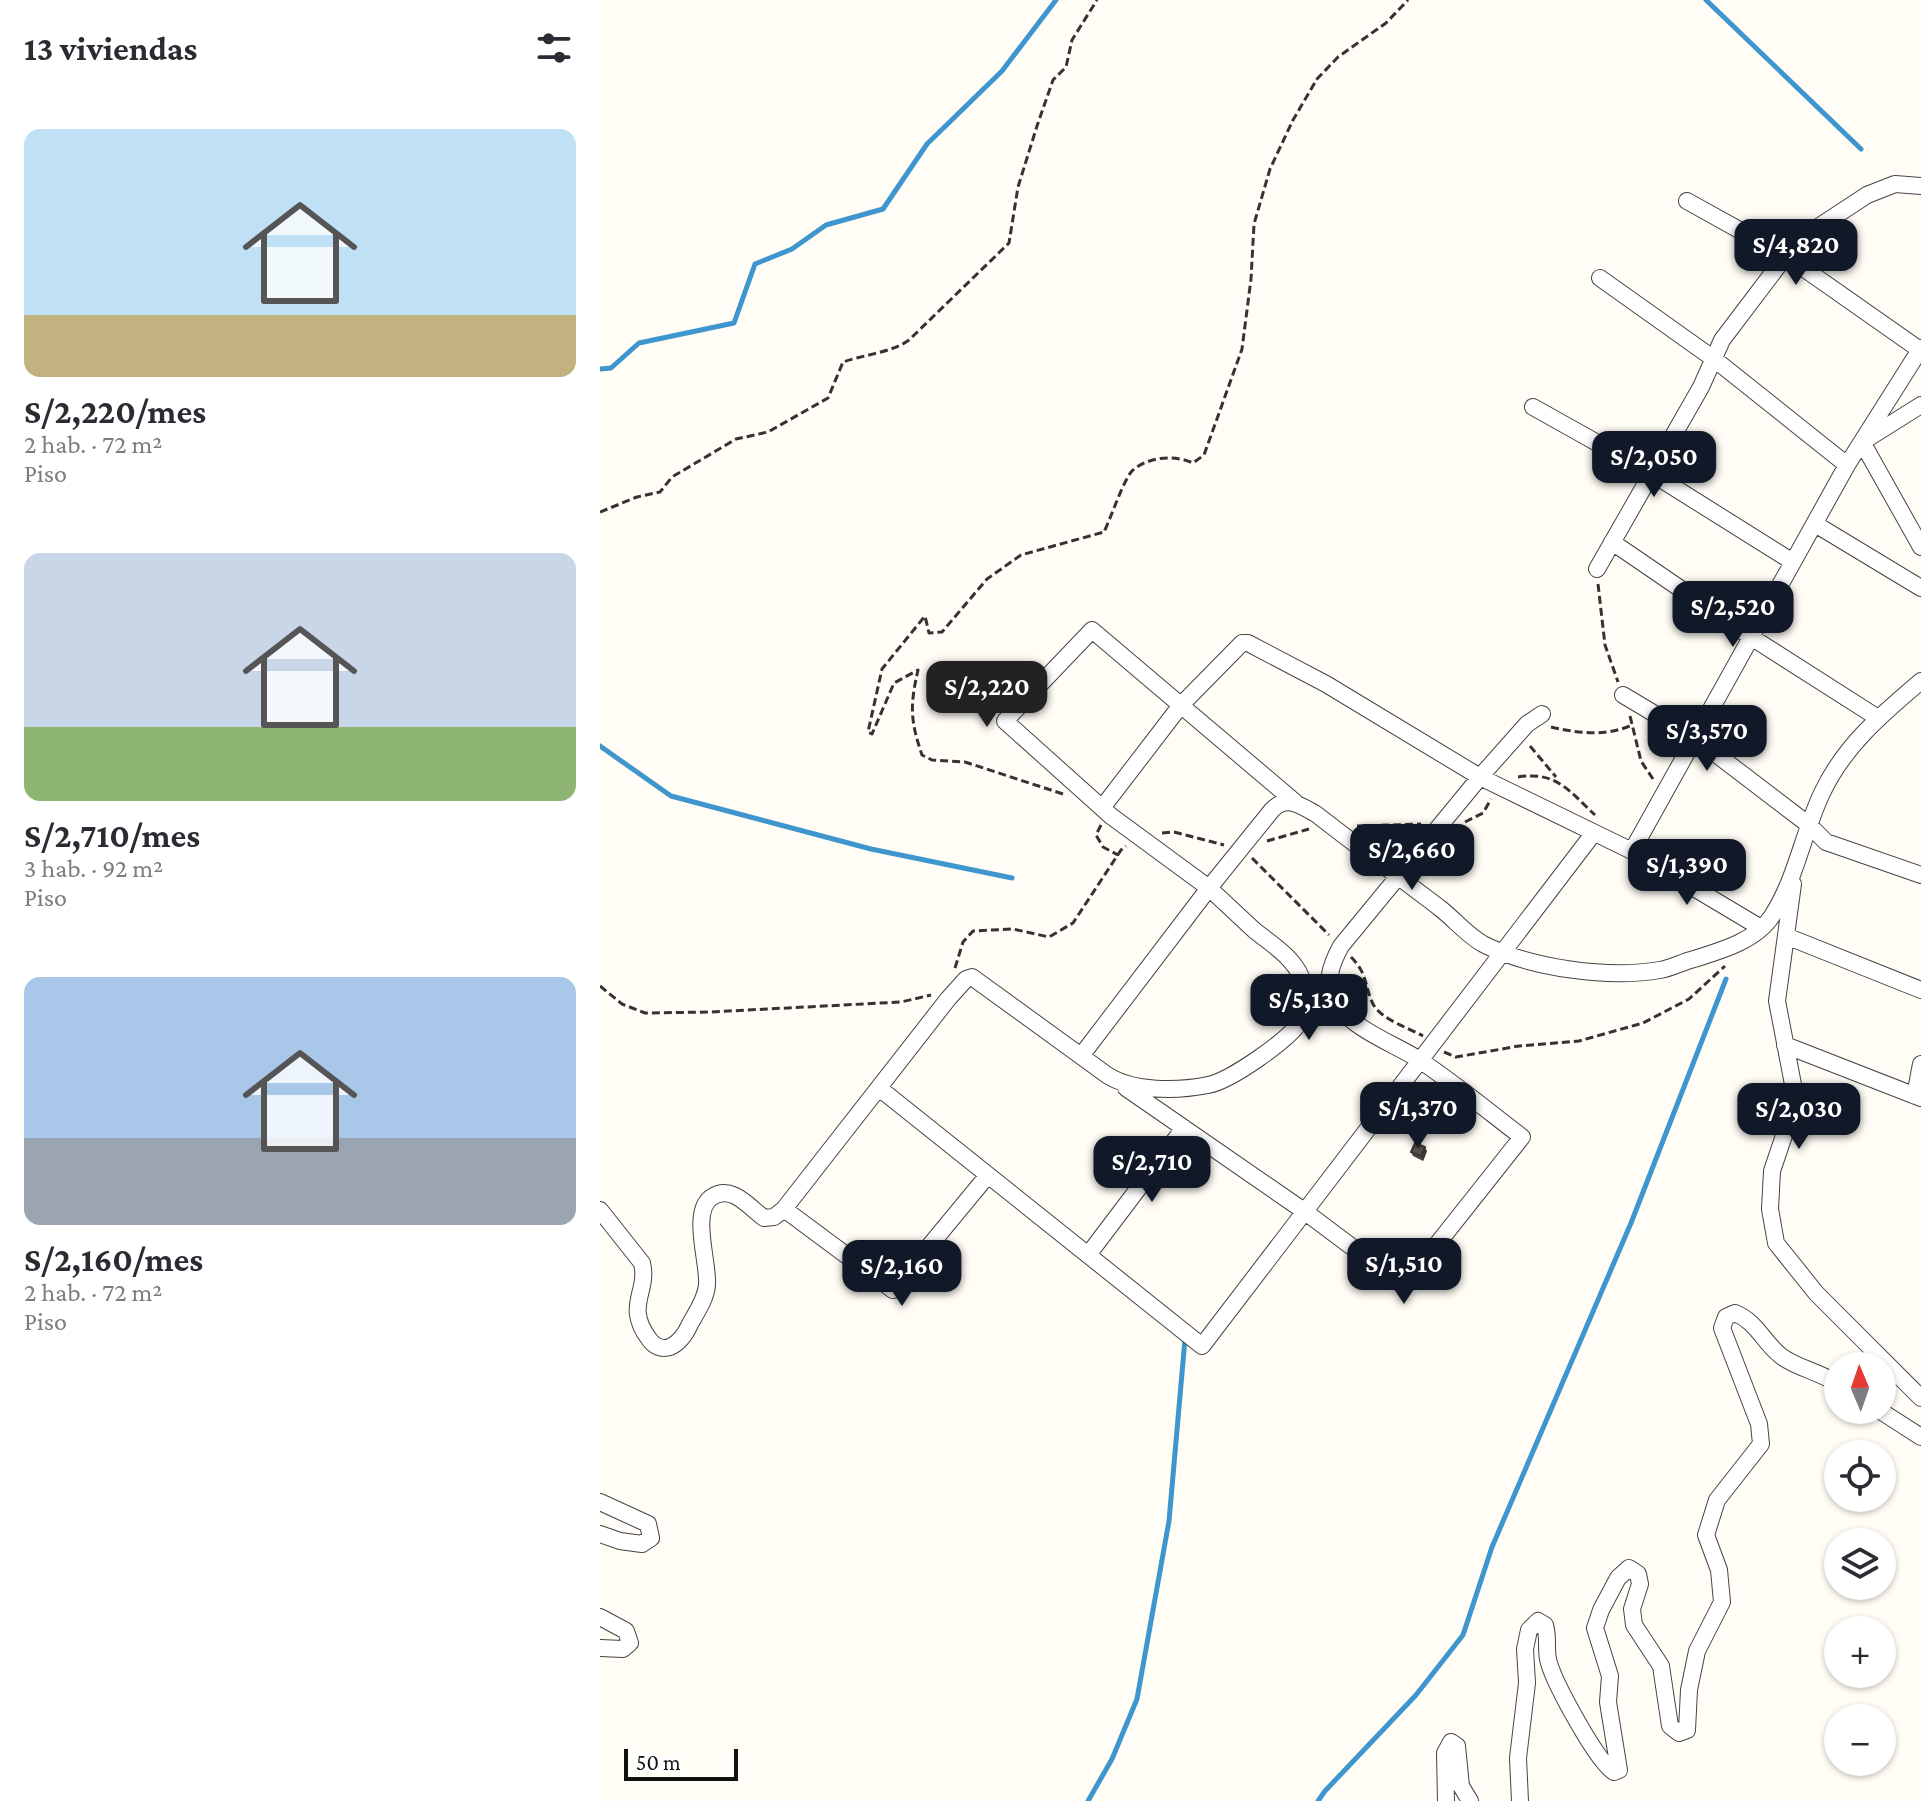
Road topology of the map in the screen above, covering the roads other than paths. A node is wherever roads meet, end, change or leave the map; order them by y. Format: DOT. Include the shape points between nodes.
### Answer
graph roads {
  1 [pos="1921,186"];
  2 [pos="1687,201"];
  3 [pos="1786,256"];
  4 [pos="1600,278"];
  5 [pos="1920,349"];
  6 [pos="1714,359"];
  7 [pos="1921,405"];
  8 [pos="1533,407"];
  9 [pos="1862,442"];
  10 [pos="1847,465"];
  11 [pos="1651,473"];
  12 [pos="1815,524"];
  13 [pos="1612,542"];
  14 [pos="1921,547"];
  15 [pos="1793,562"];
  16 [pos="1597,569"];
  17 [pos="1921,588"];
  18 [pos="1751,637"];
  19 [pos="1921,681"];
  20 [pos="1623,695"];
  21 [pos="1181,705"];
  22 [pos="1542,714"];
  23 [pos="1878,718"];
  24 [pos="1695,738"];
  25 [pos="1480,777"];
  26 [pos="1295,802"];
  27 [pos="1106,812"];
  28 [pos="1809,825"];
  29 [pos="1599,829"];
  30 [pos="1632,851"];
  31 [pos="1796,864"];
  32 [pos="1921,875"];
  33 [pos="1399,877"];
  34 [pos="1209,888"];
  35 [pos="1761,928"];
  36 [pos="1786,936"];
  37 [pos="1504,952"];
  38 [pos="1921,990"];
  39 [pos="1785,1045"];
  40 [pos="1081,1056"];
  41 [pos="1419,1060"];
  42 [pos="1921,1064"];
  43 [pos="1115,1080"];
  44 [pos="879,1088"];
  45 [pos="1918,1097"];
  46 [pos="1184,1128"];
  47 [pos="988,1175"];
  48 [pos="784,1209"];
  49 [pos="600,1210"];
  50 [pos="1304,1211"];
  51 [pos="1088,1255"];
  52 [pos="1824,1375"];
  53 [pos="1921,1398"];
  54 [pos="1896,1421"];
  55 [pos="1921,1437"];
  56 [pos="600,1502"];
  57 [pos="600,1534"];
  58 [pos="600,1617"];
  59 [pos="600,1648"];
  60 [pos="1446,1801"];
  61 [pos="1470,1801"];
  62 [pos="1520,1801"];
  1 -- 3 [label="street" via="1895,184 1867,195 1797,241"];
  2 -- 3 [label="street"];
  3 -- 5 [label="street"];
  3 -- 6 [label="street" via="1722,340"];
  4 -- 6 [label="street"];
  5 -- 9 [label="street"];
  6 -- 10 [label="street"];
  6 -- 11 [label="street"];
  7 -- 9 [label="street"];
  8 -- 11 [label="street"];
  9 -- 10 [label="street"];
  9 -- 14 [label="street"];
  10 -- 12 [label="street"];
  11 -- 13 [label="street"];
  11 -- 15 [label="street"];
  12 -- 15 [label="street"];
  12 -- 17 [label="street"];
  13 -- 16 [label="street"];
  13 -- 18 [label="street"];
  15 -- 18 [label="street"];
  18 -- 23 [label="street"];
  18 -- 24 [label="street"];
  19 -- 23 [label="street"];
  20 -- 24 [label="street"];
  21 -- 25 [label="street" via="1237,645 1248,643"];
  21 -- 26 [label="street"];
  21 -- 27 [label="street"];
  21 -- 27 [label="street" via="1092,630 1005,721"];
  22 -- 25 [label="street"];
  23 -- 28 [label="street" via="1847,751"];
  24 -- 28 [label="street"];
  24 -- 30 [label="street"];
  25 -- 29 [label="street"];
  25 -- 33 [label="street"];
  26 -- 33 [label="street"];
  26 -- 34 [label="street" via="1278,804"];
  27 -- 34 [label="street"];
  28 -- 31 [label="street"];
  28 -- 32 [label="street" via="1826,842"];
  29 -- 30 [label="street"];
  29 -- 37 [label="street"];
  30 -- 35 [label="street"];
  31 -- 35 [label="street" via="1776,909"];
  31 -- 36 [label="street"];
  33 -- 37 [label="street" via="1481,943"];
  33 -- 41 [label="street" via="1341,946 1329,969 1329,986 1350,1020"];
  34 -- 40 [label="street"];
  34 -- 43 [label="street" via="1295,966 1306,992 1301,1020 1237,1074 1209,1085 1144,1088"];
  35 -- 37 [label="street" via="1722,952 1632,974 1580,972"];
  36 -- 38 [label="street"];
  36 -- 39 [label="street" via="1777,1001"];
  37 -- 41 [label="street"];
  39 -- 45 [label="street"];
  39 -- 53 [label="street" via="1796,1100 1772,1171 1770,1209 1776,1243 1816,1293"];
  40 -- 43 [label="street"];
  40 -- 44 [label="street" via="972,977 957,988"];
  41 -- 50 [label="street"];
  41 -- 50 [label="street" via="1522,1137 1404,1286"];
  42 -- 45 [label="street"];
  43 -- 46 [label="street"];
  44 -- 47 [label="street"];
  44 -- 48 [label="street"];
  46 -- 50 [label="street"];
  46 -- 51 [label="street"];
  47 -- 48 [label="street" via="893,1290"];
  47 -- 51 [label="street"];
  48 -- 49 [label="street" via="764,1218 732,1193 703,1205 707,1287 686,1332 662,1348 647,1337 637,1313 642,1263"];
  50 -- 51 [label="street" via="1202,1346"];
  52 -- 62 [label="street" via="1783,1358 1749,1319 1735,1313 1726,1317 1722,1328 1759,1424 1761,1444 1717,1500 1706,1535 1719,1570 1722,1602 1697,1651 1687,1730 1679,1733 1670,1726 1661,1666 1634,1625 1632,1609 1640,1584 1638,1574 1629,1568 1618,1578 1595,1628 1610,1676 1608,1702 1619,1770 1606,1768 1590,1743 1550,1666 1548,1633 1538,1621 1529,1630 1525,1649"];
  54 -- 55 [label="street"];
  56 -- 57 [label="street" via="642,1519 651,1538 642,1544"];
  58 -- 59 [label="street" via="626,1631 630,1643 623,1649"];
  60 -- 61 [label="street" via="1445,1753 1451,1742 1457,1746 1461,1786"];
}
